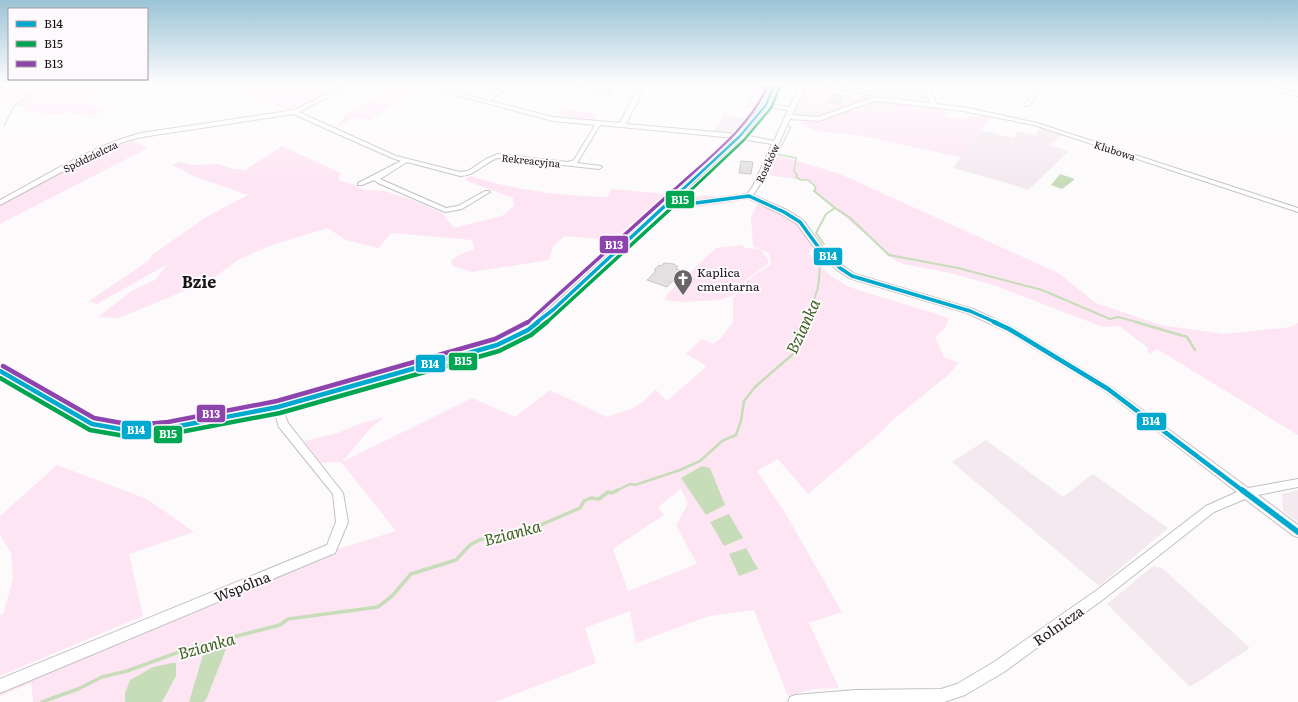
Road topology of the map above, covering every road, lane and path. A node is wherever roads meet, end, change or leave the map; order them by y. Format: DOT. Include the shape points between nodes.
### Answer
graph roads {
  1 [pos="788,117"];
  2 [pos="257,118"];
  3 [pos="307,118"];
  4 [pos="551,118"];
  5 [pos="626,118"];
  6 [pos="756,118"];
  7 [pos="800,118"];
  8 [pos="822,118"];
  9 [pos="1007,118"];
  10 [pos="598,124"];
  11 [pos="622,126"];
  12 [pos="740,136"];
  13 [pos="776,143"];
  14 [pos="405,161"];
  15 [pos="568,164"];
  16 [pos="599,167"];
  17 [pos="380,175"];
  18 [pos="360,184"];
  19 [pos="487,192"];
  20 [pos="749,196"];
  21 [pos="0,203"];
  22 [pos="668,203"];
  23 [pos="1298,210"];
  24 [pos="0,370"];
  25 [pos="278,407"];
  26 [pos="1298,483"];
  27 [pos="1247,493"];
  28 [pos="1298,532"];
  29 [pos="0,686"];
  30 [pos="795,702"];
  1 -- 13 [label="street, Rostków"];
  2 -- 21 [label="street, Spółdzielcza" via="129,138 95,152"];
  3 -- 14 [label="street, Rekreacyjna"];
  4 -- 10 [label="street"];
  5 -- 11 [label="street"];
  6 -- 12 [label="street"];
  7 -- 8 [label="street, Klubowa"];
  9 -- 23 [label="street, Klubowa" via="1035,124"];
  10 -- 11 [label="street"];
  10 -- 15 [label="street, Rekreacyjna" via="576,161"];
  11 -- 12 [label="street"];
  12 -- 13 [label="street"];
  12 -- 22 [label="street"];
  13 -- 20 [label="street, Rostków"];
  14 -- 15 [label="street, Rekreacyjna" via="465,175 490,157 498,156"];
  14 -- 17 [label="street"];
  15 -- 16 [label="street, Rekreacyjna"];
  17 -- 18 [label="street"];
  17 -- 19 [label="street" via="376,179 380,182 445,210 460,208"];
  20 -- 22 [label="street" via="688,204"];
  20 -- 27 [label="street" via="800,222 819,248 852,276 970,311 1009,329 1108,389"];
  22 -- 25 [label="street" via="554,309 518,337 485,349"];
  24 -- 25 [label="street" via="92,424 113,428 169,428"];
  25 -- 29 [label="street, Wspólna" via="282,424 338,493 342,522 331,549"];
  26 -- 27 [label="street, Rolnicza"];
  27 -- 28 [label="street"];
  27 -- 30 [label="street, Rolnicza" via="1210,509 1101,594 999,667 960,690 942,696 856,697"];
}
